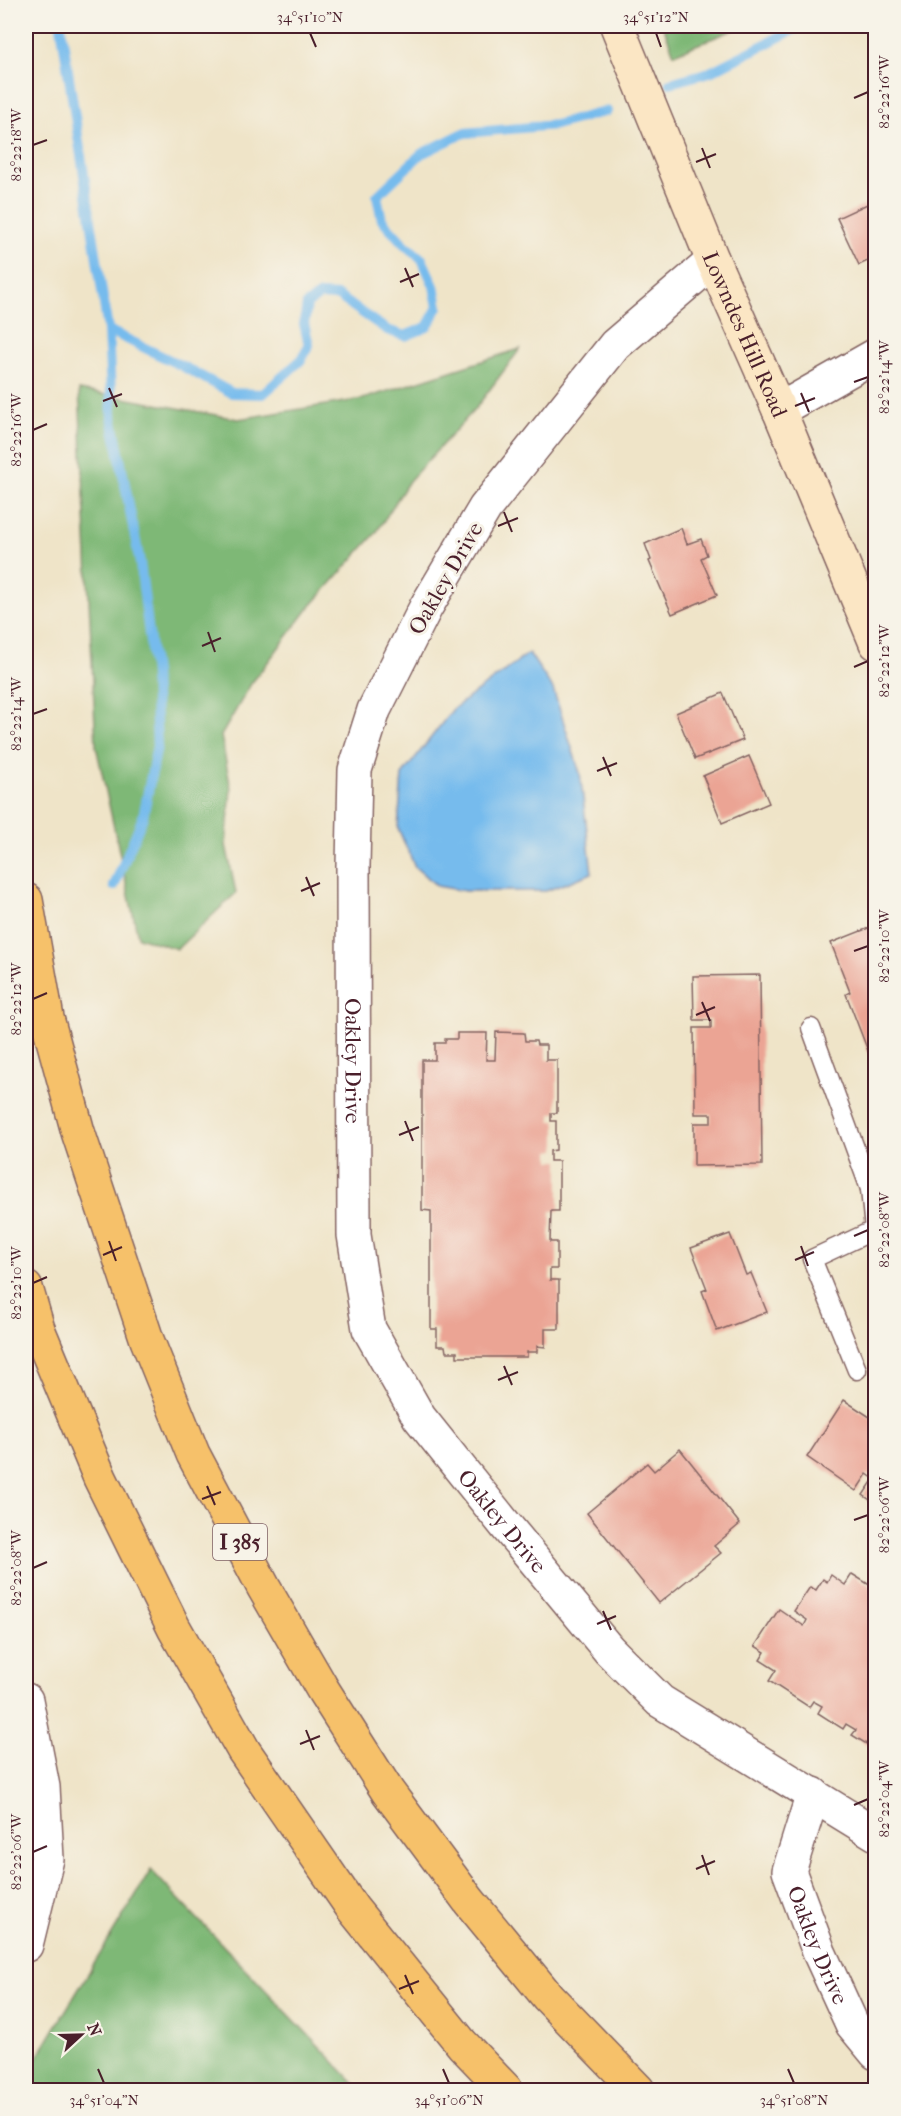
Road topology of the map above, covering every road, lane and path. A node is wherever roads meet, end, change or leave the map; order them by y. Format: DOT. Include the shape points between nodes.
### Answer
graph roads {
  1 [pos="616,26"];
  2 [pos="713,261"];
  3 [pos="876,356"];
  4 [pos="779,410"];
  5 [pos="876,643"];
  6 [pos="26,900"];
  7 [pos="811,1028"];
  8 [pos="873,1187"];
  9 [pos="875,1232"];
  10 [pos="26,1288"];
  11 [pos="857,1370"];
  12 [pos="26,1700"];
  13 [pos="813,1794"];
  14 [pos="876,1834"];
  15 [pos="26,1945"];
  16 [pos="876,2054"];
  17 [pos="506,2091"];
  18 [pos="638,2091"];
  1 -- 2 [label="street, Lowndes Hill Road"];
  2 -- 4 [label="street, Lowndes Hill Road"];
  2 -- 13 [label="street, Oakley Drive" via="615,345 485,508 426,607 374,710 355,770 354,1235 369,1329 419,1417 514,1536 609,1650 660,1701"];
  3 -- 4 [label="street"];
  4 -- 5 [label="street, Lowndes Hill Road"];
  6 -- 18 [label="highway, I 385" via="47,1018 78,1132 147,1340 193,1454 323,1690 388,1792 469,1902 548,1997"];
  7 -- 8 [label="lane"];
  8 -- 9 [label="lane"];
  9 -- 11 [label="lane" via="812,1259"];
  10 -- 17 [label="highway" via="38,1329 100,1478 174,1628 244,1751 353,1909 462,2044"];
  12 -- 15 [label="street" via="43,1787 47,1859"];
  13 -- 14 [label="street, Oakley Drive"];
  13 -- 16 [label="street, Oakley Drive" via="789,1871 819,1952 852,2024"];
}
